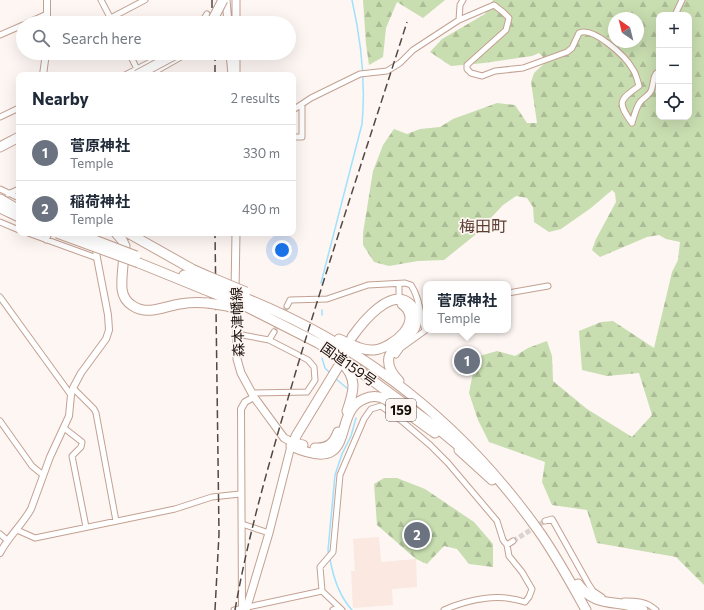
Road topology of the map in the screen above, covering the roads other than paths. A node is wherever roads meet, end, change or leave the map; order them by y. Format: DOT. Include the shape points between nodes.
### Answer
graph roads {
  1 [pos="47,0"];
  2 [pos="101,0"];
  3 [pos="145,0"];
  4 [pos="223,0"];
  5 [pos="226,0"];
  6 [pos="236,0"];
  7 [pos="463,0"];
  8 [pos="682,0"];
  9 [pos="676,12"];
  10 [pos="47,14"];
  11 [pos="43,16"];
  12 [pos="109,16"];
  13 [pos="120,16"];
  14 [pos="215,16"];
  15 [pos="227,16"];
  16 [pos="236,16"];
  17 [pos="459,20"];
  18 [pos="16,28"];
  19 [pos="0,35"];
  20 [pos="45,60"];
  21 [pos="131,60"];
  22 [pos="157,60"];
  23 [pos="164,60"];
  24 [pos="176,60"];
  25 [pos="231,60"];
  26 [pos="236,60"];
  27 [pos="43,72"];
  28 [pos="137,72"];
  29 [pos="139,72"];
  30 [pos="139,72"];
  31 [pos="154,72"];
  32 [pos="232,72"];
  33 [pos="236,72"];
  34 [pos="656,73"];
  35 [pos="302,104"];
  36 [pos="296,106"];
  37 [pos="16,109"];
  38 [pos="0,117"];
  39 [pos="296,137"];
  40 [pos="16,139"];
  41 [pos="0,147"];
  42 [pos="0,189"];
  43 [pos="16,190"];
  44 [pos="9,194"];
  45 [pos="16,197"];
  46 [pos="0,198"];
  47 [pos="0,208"];
  48 [pos="16,208"];
  49 [pos="16,216"];
  50 [pos="0,222"];
  51 [pos="16,229"];
  52 [pos="36,236"];
  53 [pos="48,236"];
  54 [pos="66,236"];
  55 [pos="83,236"];
  56 [pos="94,236"];
  57 [pos="119,236"];
  58 [pos="133,236"];
  59 [pos="236,236"];
  60 [pos="46,240"];
  61 [pos="97,258"];
  62 [pos="140,260"];
  63 [pos="209,284"];
  64 [pos="399,284"];
  65 [pos="548,286"];
  66 [pos="511,292"];
  67 [pos="0,297"];
  68 [pos="399,301"];
  69 [pos="245,302"];
  70 [pos="287,306"];
  71 [pos="285,316"];
  72 [pos="423,320"];
  73 [pos="274,332"];
  74 [pos="423,332"];
  75 [pos="237,334"];
  76 [pos="353,338"];
  77 [pos="269,340"];
  78 [pos="336,353"];
  79 [pos="396,355"];
  80 [pos="336,366"];
  81 [pos="72,391"];
  82 [pos="252,395"];
  83 [pos="0,421"];
  84 [pos="64,428"];
  85 [pos="292,444"];
  86 [pos="491,471"];
  87 [pos="44,475"];
  88 [pos="240,494"];
  89 [pos="515,504"];
  90 [pos="116,521"];
  91 [pos="546,521"];
  92 [pos="242,524"];
  93 [pos="86,527"];
  94 [pos="17,530"];
  95 [pos="538,531"];
  96 [pos="269,533"];
  97 [pos="0,534"];
  98 [pos="7,540"];
  99 [pos="513,541"];
  100 [pos="507,545"];
  101 [pos="0,553"];
  102 [pos="322,590"];
  103 [pos="457,607"];
  104 [pos="245,608"];
  105 [pos="340,608"];
  106 [pos="234,610"];
  107 [pos="333,610"];
  108 [pos="444,610"];
  109 [pos="585,610"];
  110 [pos="643,610"];
  111 [pos="656,610"];
  1 -- 10 [label="street"];
  2 -- 12 [label="street"];
  3 -- 13 [label="street"];
  4 -- 14 [label="highway, bridge"];
  5 -- 15 [label="main road"];
  6 -- 16 [label="main road"];
  7 -- 17 [label="street" via="458,13"];
  8 -- 9 [label="street"];
  10 -- 11 [label="street"];
  17 -- 34 [label="street" via="494,5 509,18 506,30 467,66 471,73 482,76 495,71 523,68 567,52 583,31 597,36 624,57 637,78 638,86 625,95 622,101 622,107 632,123 641,101 652,88"];
  17 -- 35 [label="street" via="412,50 400,63 387,71 363,74"];
  18 -- 19 [label="street"];
  20 -- 27 [label="street"];
  21 -- 28 [label="street"];
  22 -- 29 [label="street"];
  23 -- 30 [label="highway, bridge"];
  24 -- 31 [label="street"];
  25 -- 32 [label="main road"];
  26 -- 33 [label="main road"];
  35 -- 36 [label="street"];
  35 -- 39 [label="street" via="302,137"];
  37 -- 38 [label="street"];
  40 -- 41 [label="highway"];
  42 -- 44 [label="street"];
  43 -- 44 [label="street"];
  44 -- 45 [label="street"];
  44 -- 46 [label="street"];
  46 -- 48 [label="highway"];
  47 -- 49 [label="highway"];
  50 -- 51 [label="street"];
  52 -- 60 [label="street"];
  53 -- 60 [label="street"];
  54 -- 62 [label="highway, 国道159号 / 159, bridge"];
  55 -- 62 [label="highway, 国道159号 / 159, bridge"];
  56 -- 61 [label="street"];
  57 -- 69 [label="highway, 159, bridge" via="125,246 122,288 124,296 128,303 139,310 153,311 194,302 226,306"];
  58 -- 63 [label="highway, 159" via="192,269"];
  59 -- 75 [label="main road, 森本津幡線"];
  60 -- 61 [label="street"];
  61 -- 81 [label="street" via="109,330 106,339 81,373"];
  62 -- 63 [label="highway, 国道159号 / 159"];
  63 -- 69 [label="highway, 国道159号 / 159, bridge"];
  63 -- 69 [label="highway, 159, bridge"];
  64 -- 68 [label="street"];
  64 -- 70 [label="street" via="368,286 327,299 290,300"];
  64 -- 72 [label="street" via="411,285"];
  65 -- 66 [label="street"];
  67 -- 81 [label="street"];
  68 -- 71 [label="highway, 159" via="409,312 407,328 396,340 375,350 357,347 298,319"];
  68 -- 76 [label="highway" via="374,313"];
  68 -- 86 [label="highway, 159" via="410,303 416,313 416,322 413,331 389,356 391,371 407,389 459,433"];
  69 -- 71 [label="highway, 国道159号 / 159" via="257,303"];
  69 -- 78 [label="highway, 国道159号 / 159"];
  71 -- 86 [label="highway, 国道159号 / 159" via="333,340 392,380 438,417"];
  73 -- 77 [label="street"];
  74 -- 79 [label="street" via="401,348"];
  75 -- 77 [label="street"];
  75 -- 82 [label="main road, 森本津幡線" via="237,359"];
  77 -- 82 [label="street" via="308,360 314,367 315,380 307,392"];
  78 -- 85 [label="highway, 159" via="350,373 353,386 336,439 332,444 320,448"];
  78 -- 89 [label="highway, 国道159号 / 159" via="454,442 492,477"];
  80 -- 85 [label="highway"];
  81 -- 84 [label="street" via="69,416"];
  81 -- 90 [label="street" via="96,412"];
  82 -- 85 [label="main road, 森本津幡線" via="284,438"];
  82 -- 88 [label="street" via="240,409"];
  83 -- 87 [label="street" via="32,466"];
  84 -- 87 [label="street"];
  84 -- 93 [label="street" via="82,442 81,447 72,456"];
  85 -- 89 [label="highway, 159" via="305,452 316,454 335,450 356,403 378,396 394,404 460,450"];
  85 -- 96 [label="main road"];
  86 -- 95 [label="highway, 国道159号 / 159"];
  87 -- 94 [label="street" via="31,509"];
  88 -- 90 [label="street" via="212,497 175,509"];
  88 -- 92 [label="street"];
  89 -- 109 [label="highway, 国道159号 / 159" via="544,544"];
  90 -- 93 [label="street"];
  91 -- 111 [label="street" via="552,519 593,591 606,599 644,602"];
  92 -- 96 [label="street"];
  92 -- 104 [label="street"];
  93 -- 94 [label="street" via="34,538"];
  94 -- 98 [label="street"];
  95 -- 109 [label="highway, 国道159号 / 159"];
  95 -- 110 [label="highway" via="542,532 584,594 601,603"];
  96 -- 104 [label="main road"];
  97 -- 98 [label="street"];
  98 -- 101 [label="street"];
  99 -- 100 [label="street"];
  100 -- 102 [label="street" via="497,521 448,463 425,440 382,406 371,409 364,419 340,475 333,552 320,567"];
  100 -- 103 [label="street" via="509,556 532,589 529,598 525,602 511,598 480,599 467,601"];
  102 -- 104 [label="street"];
  102 -- 105 [label="street"];
  103 -- 108 [label="street"];
  104 -- 106 [label="street"];
  105 -- 107 [label="street"];
}
